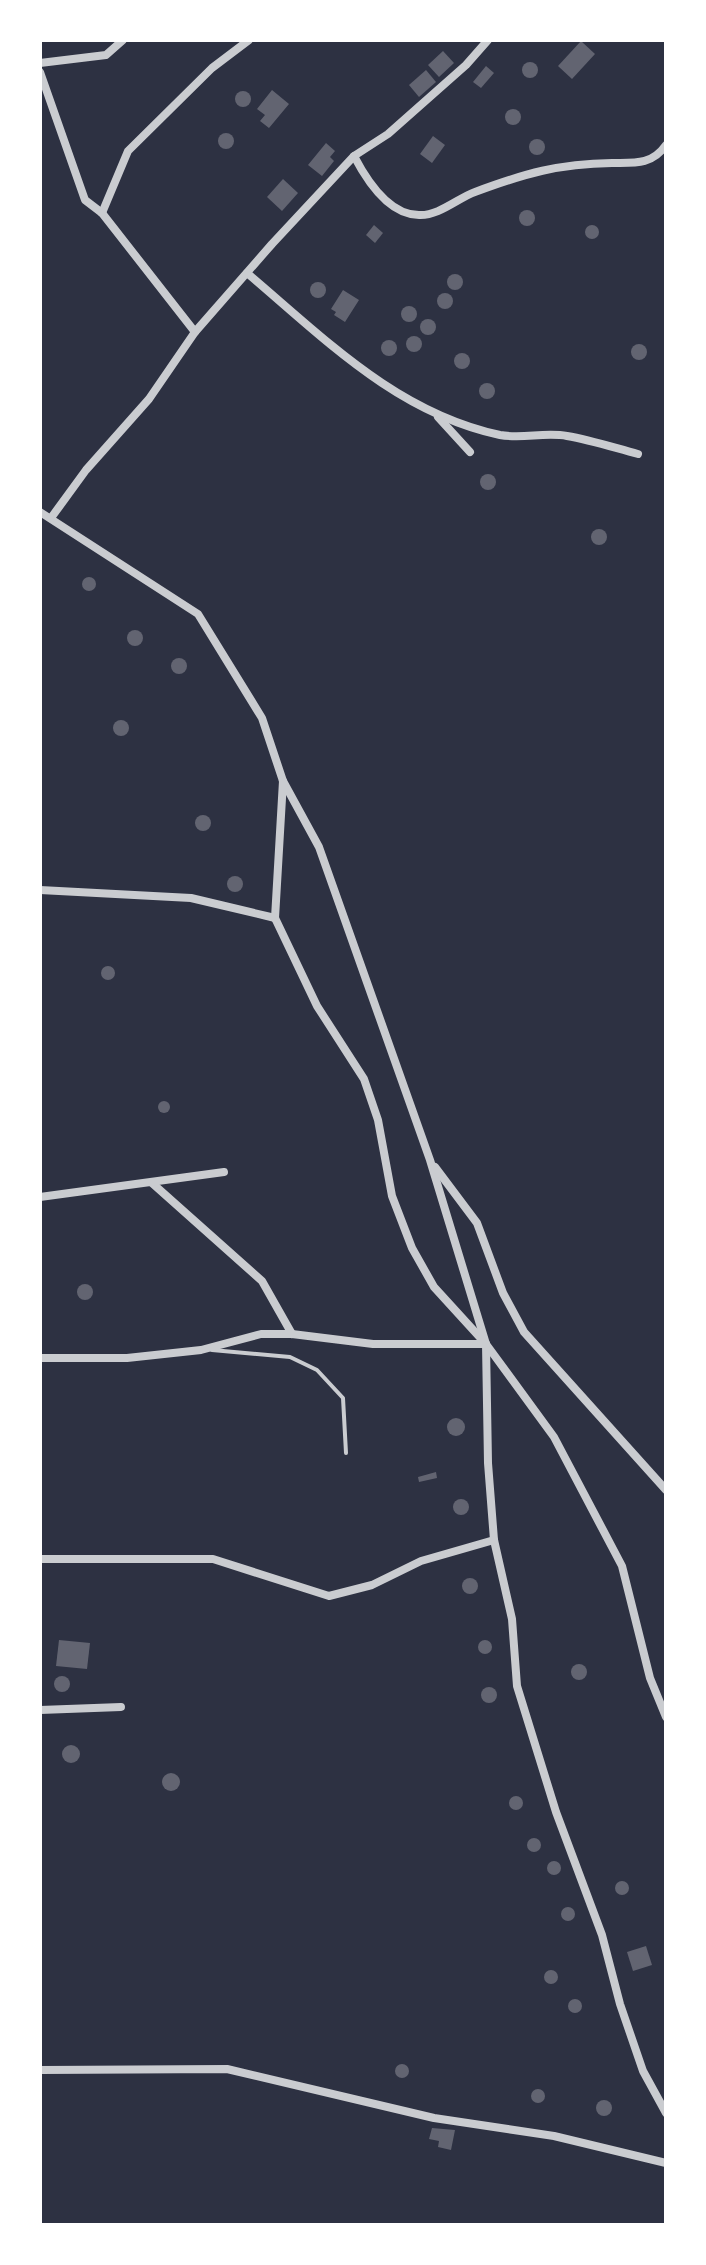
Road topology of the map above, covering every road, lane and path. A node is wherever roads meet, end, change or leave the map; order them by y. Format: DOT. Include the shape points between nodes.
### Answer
graph roads {
  1 [pos="123,40"];
  2 [pos="249,40"];
  3 [pos="488,40"];
  4 [pos="40,63"];
  5 [pos="40,72"];
  6 [pos="666,145"];
  7 [pos="354,156"];
  8 [pos="102,213"];
  9 [pos="247,273"];
  10 [pos="195,332"];
  11 [pos="437,417"];
  12 [pos="470,452"];
  13 [pos="638,454"];
  14 [pos="40,512"];
  15 [pos="51,518"];
  16 [pos="283,781"];
  17 [pos="40,890"];
  18 [pos="275,918"];
  19 [pos="430,1160"];
  20 [pos="224,1172"];
  21 [pos="152,1183"];
  22 [pos="40,1197"];
  23 [pos="292,1334"];
  24 [pos="486,1344"];
  25 [pos="201,1350"];
  26 [pos="40,1358"];
  27 [pos="346,1453"];
  28 [pos="666,1490"];
  29 [pos="494,1540"];
  30 [pos="40,1559"];
  31 [pos="121,1707"];
  32 [pos="40,1710"];
  33 [pos="666,1717"];
  34 [pos="40,2070"];
  35 [pos="666,2113"];
  36 [pos="666,2163"];
  1 -- 4 [label="street" via="106,55"];
  2 -- 8 [label="street" via="212,68 128,151"];
  3 -- 7 [label="street" via="388,134"];
  5 -- 8 [label="street" via="85,200"];
  6 -- 7 [label="street" via="657,158 641,162 564,164 421,216 405,212 370,186"];
  7 -- 9 [label="street"];
  8 -- 10 [label="street"];
  9 -- 10 [label="street"];
  9 -- 11 [label="street" via="351,361"];
  10 -- 15 [label="street" via="149,399"];
  11 -- 12 [label="street"];
  11 -- 13 [label="street" via="503,435 565,435"];
  14 -- 15 [label="street"];
  15 -- 16 [label="street" via="198,614 262,718"];
  16 -- 18 [label="street"];
  16 -- 19 [label="street" via="319,847"];
  17 -- 18 [label="street" via="191,898"];
  18 -- 24 [label="street" via="317,1006 364,1079 378,1120 392,1196 412,1248 434,1287"];
  19 -- 24 [label="street"];
  19 -- 28 [label="street" via="477,1223 524,1332"];
  20 -- 21 [label="street"];
  21 -- 22 [label="street"];
  21 -- 23 [label="street" via="262,1281"];
  23 -- 24 [label="street" via="373,1344"];
  23 -- 25 [label="street" via="261,1334"];
  24 -- 29 [label="street"];
  24 -- 33 [label="street" via="554,1437 622,1566 650,1678"];
  25 -- 26 [label="street" via="127,1358"];
  25 -- 27 [label="lane" via="290,1357 317,1370 343,1398"];
  29 -- 30 [label="street" via="329,1596 213,1559"];
  29 -- 35 [label="street" via="512,1619 517,1686 643,2071"];
  31 -- 32 [label="street"];
  34 -- 36 [label="street" via="227,2069 434,2118 554,2136"];
}
